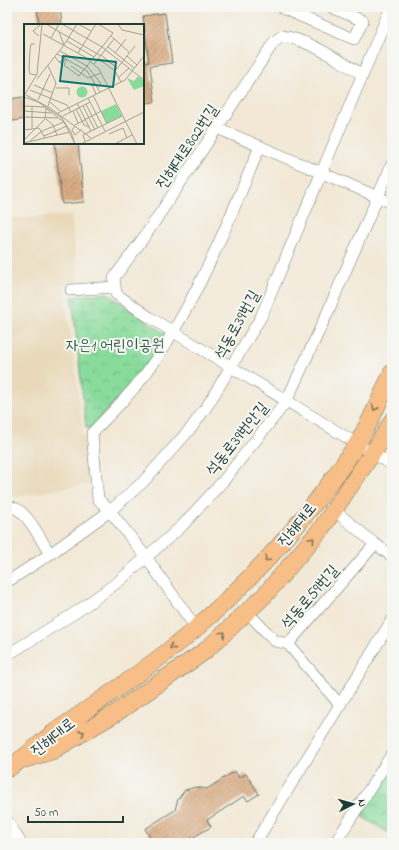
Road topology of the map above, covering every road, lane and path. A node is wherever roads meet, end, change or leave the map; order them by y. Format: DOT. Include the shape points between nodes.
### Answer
graph roads {
  1 [pos="285,7"];
  2 [pos="331,7"];
  3 [pos="391,7"];
  4 [pos="362,74"];
  5 [pos="217,128"];
  6 [pos="260,146"];
  7 [pos="392,164"];
  8 [pos="322,172"];
  9 [pos="378,197"];
  10 [pos="392,203"];
  11 [pos="114,287"];
  12 [pos="71,290"];
  13 [pos="173,333"];
  14 [pos="230,368"];
  15 [pos="392,373"];
  16 [pos="286,402"];
  17 [pos="392,421"];
  18 [pos="358,443"];
  19 [pos="373,453"];
  20 [pos="392,465"];
  21 [pos="7,507"];
  22 [pos="334,510"];
  23 [pos="110,511"];
  24 [pos="375,544"];
  25 [pos="50,554"];
  26 [pos="392,556"];
  27 [pos="146,557"];
  28 [pos="7,582"];
  29 [pos="247,612"];
  30 [pos="392,620"];
  31 [pos="196,628"];
  32 [pos="288,644"];
  33 [pos="7,652"];
  34 [pos="340,705"];
  35 [pos="392,754"];
  36 [pos="14,764"];
  37 [pos="388,768"];
  38 [pos="7,821"];
  39 [pos="19,842"];
  40 [pos="255,843"];
  41 [pos="335,843"];
  1 -- 2 [label="street" via="284,9 354,39 363,21"];
  3 -- 4 [label="street, 석동로39번길"];
  4 -- 5 [label="street, 진해대로802번길" via="316,48 282,36 274,42"];
  4 -- 8 [label="street, 석동로39번길"];
  5 -- 6 [label="street"];
  5 -- 11 [label="street, 진해대로802번길" via="114,278"];
  6 -- 8 [label="street"];
  6 -- 13 [label="street" via="219,241"];
  7 -- 9 [label="street, 석동로39번안길"];
  8 -- 9 [label="street"];
  8 -- 14 [label="street, 석동로39번길" via="261,317"];
  9 -- 10 [label="street"];
  9 -- 16 [label="street, 석동로39번안길"];
  11 -- 12 [label="street"];
  11 -- 13 [label="street" via="116,294"];
  13 -- 14 [label="street"];
  13 -- 23 [label="street" via="146,373 92,433 98,499"];
  14 -- 16 [label="street"];
  14 -- 23 [label="street, 석동로39번길" via="192,427 143,482"];
  15 -- 18 [label="main road, 진해대로, one-way"];
  16 -- 18 [label="street"];
  16 -- 27 [label="street, 석동로39번안길" via="219,486 182,526"];
  17 -- 19 [label="main road, 진해대로"];
  18 -- 19 [label="street"];
  18 -- 31 [label="main road, 진해대로, one-way" via="278,547"];
  19 -- 20 [label="street"];
  19 -- 22 [label="main road, 진해대로"];
  21 -- 25 [label="street" via="11,506 24,512"];
  22 -- 24 [label="street"];
  29 -- 22 [label="main road, 진해대로, one-way" via="269,591"];
  23 -- 25 [label="street, 석동로39번길"];
  23 -- 27 [label="street"];
  24 -- 26 [label="street"];
  24 -- 32 [label="street, 석동로59번길"];
  25 -- 28 [label="street, 석동로39번길"];
  27 -- 31 [label="street"];
  27 -- 33 [label="street, 석동로39번안길" via="119,581 78,611 12,652"];
  29 -- 32 [label="street" via="275,642"];
  36 -- 29 [label="main road, 진해대로, one-way" via="52,751 116,713 205,651"];
  30 -- 34 [label="street"];
  31 -- 36 [label="main road, 진해대로, one-way" via="108,696 44,738"];
  32 -- 34 [label="street, 석동로59번길"];
  34 -- 40 [label="street"];
  35 -- 37 [label="street"];
  37 -- 41 [label="street"];
  38 -- 39 [label="street"];
}
